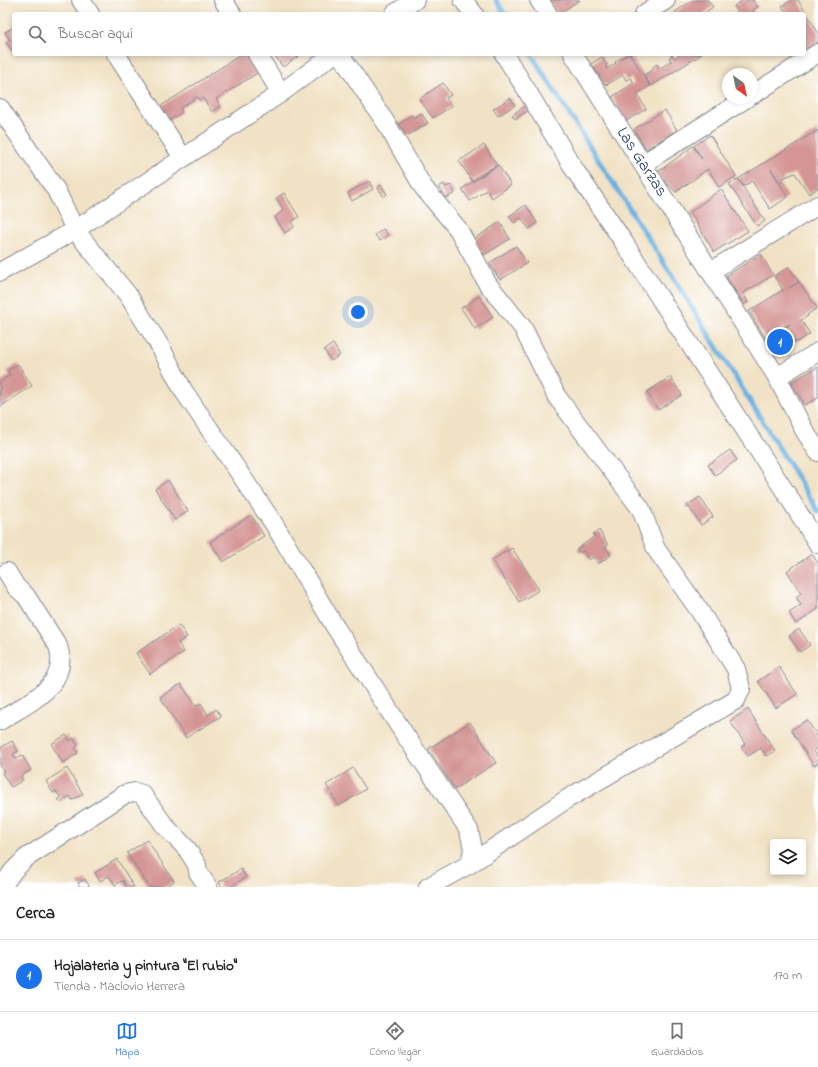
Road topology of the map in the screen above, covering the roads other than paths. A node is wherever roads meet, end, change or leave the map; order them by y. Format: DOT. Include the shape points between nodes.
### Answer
graph roads {
  1 [pos="81,0"];
  2 [pos="223,0"];
  3 [pos="415,0"];
  4 [pos="463,0"];
  5 [pos="539,0"];
  6 [pos="666,0"];
  7 [pos="89,12"];
  8 [pos="231,12"];
  9 [pos="397,12"];
  10 [pos="472,12"];
  11 [pos="547,12"];
  12 [pos="647,12"];
  13 [pos="818,53"];
  14 [pos="117,56"];
  15 [pos="258,56"];
  16 [pos="331,56"];
  17 [pos="341,56"];
  18 [pos="505,56"];
  19 [pos="578,56"];
  20 [pos="758,91"];
  21 [pos="281,92"];
  22 [pos="738,104"];
  23 [pos="0,108"];
  24 [pos="183,158"];
  25 [pos="644,164"];
  26 [pos="818,205"];
  27 [pos="75,230"];
  28 [pos="711,271"];
  29 [pos="0,272"];
  30 [pos="818,352"];
  31 [pos="777,377"];
  32 [pos="818,452"];
  33 [pos="818,544"];
  34 [pos="0,562"];
  35 [pos="0,721"];
  36 [pos="470,864"];
  37 [pos="2,887"];
  38 [pos="208,887"];
  39 [pos="428,887"];
  1 -- 7 [label="street"];
  2 -- 8 [label="street"];
  3 -- 9 [label="street"];
  4 -- 10 [label="street"];
  5 -- 11 [label="street"];
  6 -- 12 [label="street"];
  13 -- 20 [label="street"];
  14 -- 24 [label="street"];
  15 -- 21 [label="street"];
  16 -- 21 [label="street"];
  17 -- 36 [label="street" via="386,123 423,187 458,229 487,283 523,328 558,397 641,509 656,549 723,648 736,670 741,690 736,700 567,799"];
  18 -- 33 [label="street" via="576,172"];
  19 -- 25 [label="street, Las Garzas"];
  21 -- 24 [label="street"];
  22 -- 25 [label="street"];
  23 -- 27 [label="street" via="56,190"];
  24 -- 27 [label="street"];
  25 -- 28 [label="street, Las Garzas"];
  26 -- 28 [label="street"];
  27 -- 29 [label="street"];
  27 -- 36 [label="street" via="128,295 160,346 183,390 274,524 334,625 469,830 474,849"];
  28 -- 31 [label="street, Las Garzas"];
  30 -- 31 [label="street"];
  31 -- 32 [label="street, Las Garzas"];
  34 -- 35 [label="street" via="16,587 26,596 58,646 61,655 59,670 47,691"];
  36 -- 39 [label="street"];
  37 -- 38 [label="street" via="26,858 125,794 135,792 142,794 165,826 187,849"];
}
